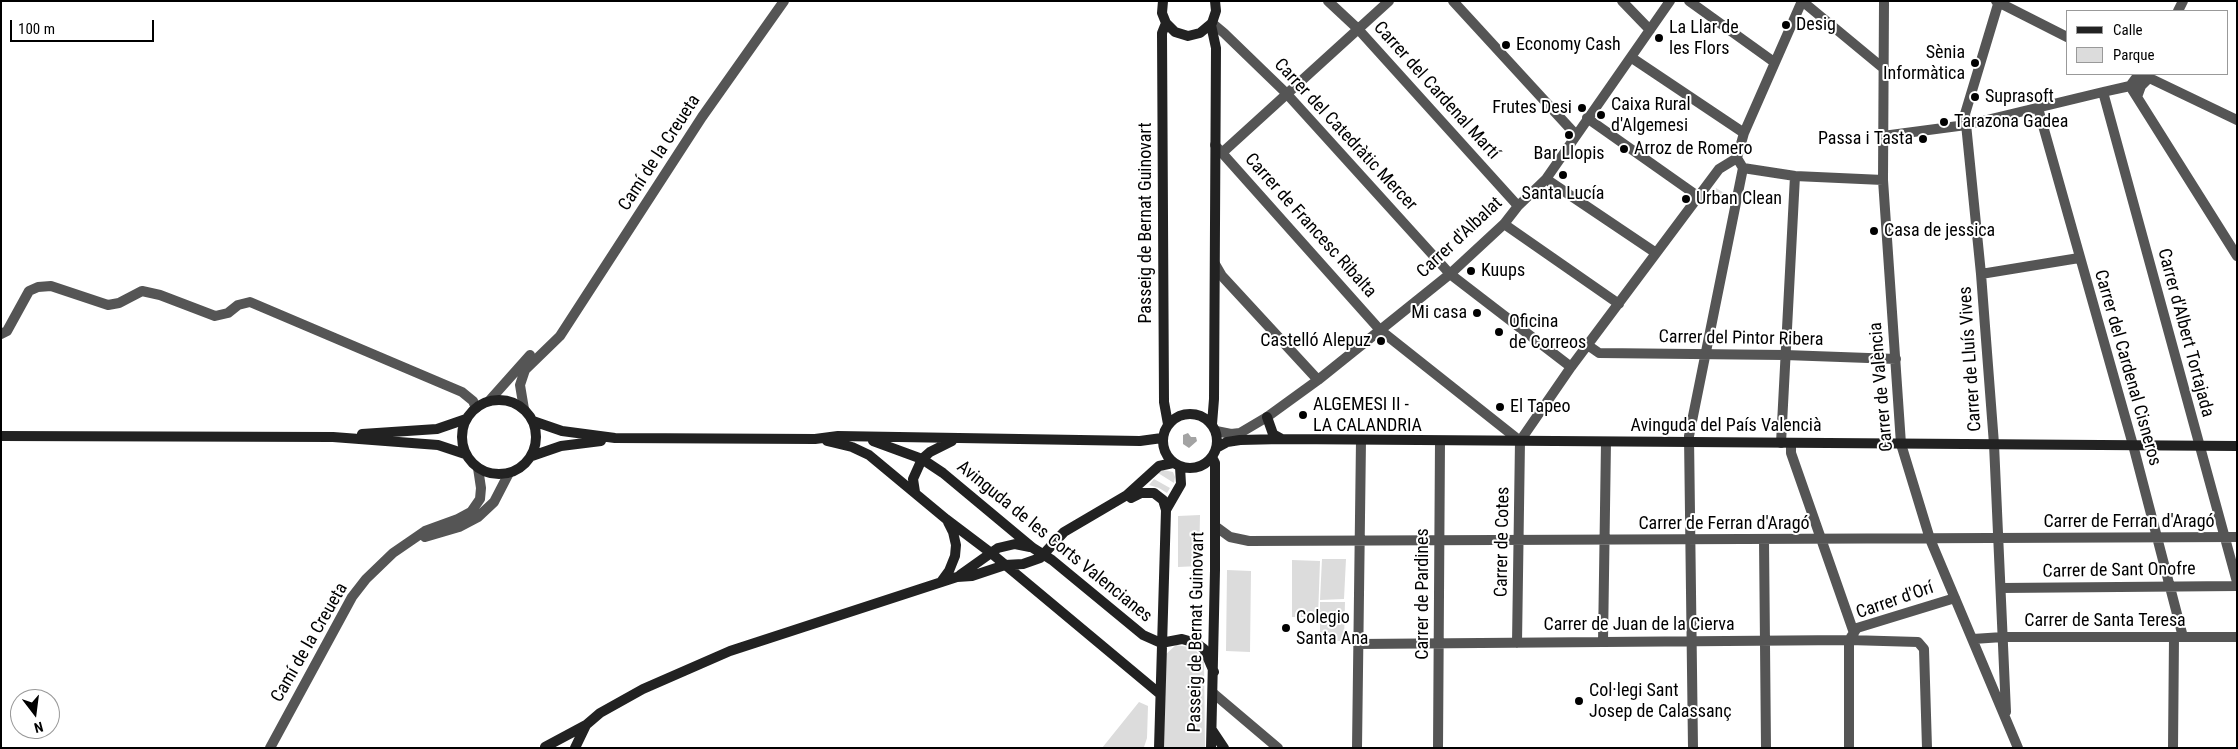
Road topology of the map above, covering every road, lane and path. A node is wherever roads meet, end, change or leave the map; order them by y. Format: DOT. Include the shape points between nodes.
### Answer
graph roads {
  1 [pos="784,1"];
  2 [pos="1163,1"];
  3 [pos="1328,1"];
  4 [pos="1389,1"];
  5 [pos="1453,1"];
  6 [pos="1622,1"];
  7 [pos="1670,1"];
  8 [pos="1689,1"];
  9 [pos="1802,1"];
  10 [pos="1884,1"];
  11 [pos="1217,2"];
  12 [pos="1998,2"];
  13 [pos="1166,23"];
  14 [pos="1211,24"];
  15 [pos="1358,29"];
  16 [pos="1650,30"];
  17 [pos="2066,36"];
  18 [pos="1632,58"];
  19 [pos="1774,62"];
  20 [pos="1883,68"];
  21 [pos="2145,75"];
  22 [pos="2130,86"];
  23 [pos="2103,92"];
  24 [pos="1286,93"];
  25 [pos="2137,97"];
  26 [pos="2038,108"];
  27 [pos="1587,118"];
  28 [pos="2237,120"];
  29 [pos="1966,125"];
  30 [pos="1744,133"];
  31 [pos="1576,134"];
  32 [pos="1883,136"];
  33 [pos="1219,149"];
  34 [pos="1737,158"];
  35 [pos="1743,168"];
  36 [pos="1795,176"];
  37 [pos="1546,179"];
  38 [pos="1883,180"];
  39 [pos="1699,197"];
  40 [pos="1518,206"];
  41 [pos="1504,224"];
  42 [pos="1656,254"];
  43 [pos="2237,256"];
  44 [pos="2079,258"];
  45 [pos="1215,264"];
  46 [pos="1450,274"];
  47 [pos="1981,274"];
  48 [pos="1619,304"];
  49 [pos="568,324"];
  50 [pos="1380,330"];
  51 [pos="1,334"];
  52 [pos="1589,346"];
  53 [pos="1785,355"];
  54 [pos="1706,356"];
  55 [pos="1896,360"];
  56 [pos="1571,367"];
  57 [pos="1318,380"];
  58 [pos="489,401"];
  59 [pos="476,408"];
  60 [pos="524,409"];
  61 [pos="1266,418"];
  62 [pos="466,419"];
  63 [pos="533,420"];
  64 [pos="1168,424"];
  65 [pos="1214,427"];
  66 [pos="1,436"];
  67 [pos="334,438"];
  68 [pos="615,438"];
  69 [pos="815,438"];
  70 [pos="861,438"];
  71 [pos="1162,438"];
  72 [pos="957,439"];
  73 [pos="1282,439"];
  74 [pos="1361,440"];
  75 [pos="1440,441"];
  76 [pos="1520,441"];
  77 [pos="1606,442"];
  78 [pos="1689,442"];
  79 [pos="1786,443"];
  80 [pos="1901,444"];
  81 [pos="1994,444"];
  82 [pos="2133,445"];
  83 [pos="2199,445"];
  84 [pos="2237,446"];
  85 [pos="1214,452"];
  86 [pos="465,454"];
  87 [pos="532,456"];
  88 [pos="922,459"];
  89 [pos="1177,465"];
  90 [pos="478,468"];
  91 [pos="509,473"];
  92 [pos="916,492"];
  93 [pos="1166,510"];
  94 [pos="946,519"];
  95 [pos="1084,521"];
  96 [pos="1215,526"];
  97 [pos="2224,537"];
  98 [pos="2237,537"];
  99 [pos="1999,538"];
  100 [pos="2156,538"];
  101 [pos="1820,539"];
  102 [pos="1930,539"];
  103 [pos="1604,540"];
  104 [pos="1690,540"];
  105 [pos="1764,540"];
  106 [pos="1440,541"];
  107 [pos="1519,541"];
  108 [pos="409,542"];
  109 [pos="1360,542"];
  110 [pos="1033,548"];
  111 [pos="991,552"];
  112 [pos="1044,555"];
  113 [pos="1006,565"];
  114 [pos="957,577"];
  115 [pos="941,582"];
  116 [pos="2237,582"];
  117 [pos="2237,586"];
  118 [pos="2168,587"];
  119 [pos="2001,588"];
  120 [pos="1955,598"];
  121 [pos="1851,636"];
  122 [pos="2004,637"];
  123 [pos="2178,637"];
  124 [pos="2237,638"];
  125 [pos="1973,639"];
  126 [pos="1765,640"];
  127 [pos="1692,641"];
  128 [pos="1517,642"];
  129 [pos="1603,642"];
  130 [pos="1161,643"];
  131 [pos="1439,643"];
  132 [pos="1358,644"];
  133 [pos="1214,672"];
  134 [pos="1213,693"];
  135 [pos="1160,694"];
  136 [pos="2007,720"];
  137 [pos="586,725"];
  138 [pos="1211,729"];
  139 [pos="1159,747"];
  140 [pos="270,748"];
  141 [pos="545,748"];
  142 [pos="554,748"];
  143 [pos="575,748"];
  144 [pos="1211,748"];
  145 [pos="1224,748"];
  146 [pos="1278,748"];
  147 [pos="1357,748"];
  148 [pos="1438,748"];
  149 [pos="1693,748"];
  150 [pos="1766,748"];
  151 [pos="1849,748"];
  152 [pos="1927,748"];
  153 [pos="2018,748"];
  154 [pos="2173,748"];
  1 -- 49 [label="street, Camí de la Creueta" via="702,118"];
  2 -- 13 [label="street, Passeig de Bernat Guinovart" via="1162,13"];
  3 -- 15 [label="street, Carrer del Cardenal Martí"];
  4 -- 15 [label="street"];
  5 -- 31 [label="street"];
  6 -- 16 [label="street"];
  7 -- 16 [label="street, Carrer d'Albalat"];
  8 -- 19 [label="street"];
  9 -- 19 [label="street"];
  9 -- 20 [label="street"];
  10 -- 20 [label="street, Carrer de València"];
  11 -- 14 [label="street"];
  12 -- 17 [label="street"];
  12 -- 29 [label="street, Carrer de Lluís Vives" via="1965,114"];
  13 -- 14 [label="street" via="1176,32 1188,36 1200,33"];
  13 -- 64 [label="street, Passeig de Bernat Guinovart" via="1162,33 1164,402"];
  14 -- 24 [label="street, Carrer del Catedràtic Mercer"];
  14 -- 33 [label="street" via="1216,48"];
  15 -- 24 [label="street"];
  15 -- 40 [label="street, Carrer del Cardenal Martí"];
  16 -- 18 [label="street, Carrer d'Albalat"];
  18 -- 27 [label="street, Carrer d'Albalat"];
  18 -- 30 [label="street"];
  19 -- 30 [label="street"];
  20 -- 32 [label="street, Carrer de València"];
  21 -- 22 [label="street"];
  21 -- 25 [label="street"];
  21 -- 28 [label="street"];
  22 -- 23 [label="street"];
  22 -- 25 [label="street"];
  23 -- 26 [label="street"];
  23 -- 83 [label="street, Carrer d'Albert Tortajada"];
  24 -- 33 [label="street"];
  24 -- 46 [label="street, Carrer del Catedràtic Mercer"];
  25 -- 43 [label="street"];
  26 -- 29 [label="street"];
  26 -- 44 [label="street, Carrer del Cardenal Cisneros"];
  27 -- 31 [label="street, Carrer d'Albalat"];
  27 -- 39 [label="street"];
  29 -- 32 [label="street"];
  29 -- 47 [label="street, Carrer de Lluís Vives"];
  30 -- 34 [label="street"];
  31 -- 37 [label="street, Carrer d'Albalat"];
  32 -- 38 [label="street, Carrer de València"];
  33 -- 45 [label="street"];
  33 -- 50 [label="street, Carrer de Francesc Ribalta"];
  34 -- 35 [label="street"];
  34 -- 39 [label="street" via="1719,169"];
  35 -- 36 [label="street"];
  35 -- 54 [label="street"];
  36 -- 38 [label="street"];
  36 -- 53 [label="street"];
  37 -- 40 [label="street, Carrer d'Albalat"];
  37 -- 42 [label="street"];
  38 -- 55 [label="street, Carrer de València"];
  39 -- 42 [label="street"];
  40 -- 41 [label="street, Carrer d'Albalat"];
  41 -- 46 [label="street, Carrer d'Albalat"];
  41 -- 48 [label="street"];
  42 -- 48 [label="street"];
  44 -- 47 [label="street"];
  44 -- 82 [label="street, Carrer del Cardenal Cisneros"];
  45 -- 57 [label="street" via="1222,276"];
  45 -- 65 [label="street"];
  46 -- 50 [label="street, Carrer d'Albalat"];
  46 -- 56 [label="street, Carrer del Catedràtic Mercer"];
  47 -- 81 [label="street, Carrer de Lluís Vives"];
  48 -- 52 [label="street"];
  49 -- 58 [label="street, Camí de la Creueta" via="522,364"];
  49 -- 60 [label="street, Camí de la Creueta" via="526,370 520,385"];
  50 -- 57 [label="street, Carrer d'Albalat"];
  50 -- 76 [label="street, Carrer de Francesc Ribalta"];
  51 -- 59 [label="street" via="7,331 30,291 38,287 51,286 108,305 142,291 215,316 250,302 462,392"];
  52 -- 54 [label="street, Carrer del Pintor Ribera" via="1599,353"];
  52 -- 56 [label="street"];
  53 -- 54 [label="street, Carrer del Pintor Ribera"];
  53 -- 55 [label="street, Carrer del Pintor Ribera"];
  53 -- 79 [label="street"];
  54 -- 78 [label="street"];
  55 -- 80 [label="street, Carrer de València"];
  56 -- 76 [label="street"];
  57 -- 61 [label="street, Carrer d'Albalat"];
  58 -- 59 [label="street"];
  58 -- 60 [label="street" via="504,400"];
  59 -- 62 [label="street"];
  60 -- 63 [label="street"];
  61 -- 65 [label="street, Carrer d'Albalat" via="1240,433 1231,434"];
  61 -- 73 [label="street" via="1273,434"];
  62 -- 67 [label="street" via="437,429"];
  62 -- 86 [label="street" via="462,433"];
  63 -- 68 [label="street" via="562,431"];
  63 -- 87 [label="street" via="536,435"];
  64 -- 65 [label="street" via="1174,418 1190,413 1206,418"];
  64 -- 71 [label="street"];
  65 -- 85 [label="street"];
  66 -- 67 [label="street"];
  67 -- 86 [label="street" via="438,445"];
  68 -- 69 [label="street"];
  68 -- 87 [label="street" via="561,446"];
  69 -- 70 [label="street"];
  69 -- 92 [label="street" via="869,454"];
  70 -- 72 [label="street"];
  70 -- 88 [label="street, Avinguda de les Corts Valencianes"];
  71 -- 72 [label="street" via="1140,441"];
  71 -- 89 [label="street" via="1167,456"];
  72 -- 88 [label="street" via="940,445"];
  73 -- 74 [label="street, Avinguda del País Valencià"];
  73 -- 85 [label="street, Avinguda del País Valencià" via="1227,442"];
  74 -- 75 [label="street, Avinguda del País Valencià"];
  74 -- 109 [label="street"];
  75 -- 76 [label="street, Avinguda del País Valencià"];
  75 -- 106 [label="street, Carrer de Pardines"];
  76 -- 77 [label="street, Avinguda del País Valencià"];
  76 -- 107 [label="street, Carrer de Cotes"];
  77 -- 78 [label="street, Avinguda del País Valencià"];
  77 -- 103 [label="street"];
  78 -- 79 [label="street, Avinguda del País Valencià"];
  78 -- 104 [label="street"];
  79 -- 80 [label="street, Avinguda del País Valencià"];
  79 -- 101 [label="street"];
  80 -- 81 [label="street, Avinguda del País Valencià"];
  80 -- 102 [label="street, Carrer de València"];
  81 -- 82 [label="street, Avinguda del País Valencià"];
  81 -- 99 [label="street, Carrer de Lluís Vives"];
  82 -- 83 [label="street, Avinguda del País Valencià"];
  82 -- 100 [label="street, Carrer del Cardenal Cisneros"];
  83 -- 84 [label="street, Avinguda del País Valencià"];
  83 -- 97 [label="street, Carrer d'Albert Tortajada"];
  85 -- 89 [label="street" via="1198,467"];
  85 -- 96 [label="street, Passeig de Bernat Guinovart"];
  86 -- 90 [label="street"];
  87 -- 91 [label="street" via="522,467"];
  88 -- 92 [label="street" via="913,479"];
  88 -- 110 [label="street, Avinguda de les Corts Valencianes"];
  89 -- 93 [label="street, Passeig de Bernat Guinovart" via="1181,484"];
  89 -- 95 [label="street" via="1159,466 1127,495"];
  90 -- 91 [label="street" via="494,474"];
  90 -- 108 [label="street, Camí de la Creueta" via="480,498 471,512 425,530"];
  91 -- 108 [label="street, Camí de la Creueta" via="494,502 478,517 458,527"];
  92 -- 94 [label="street"];
  93 -- 95 [label="street" via="1158,495 1147,492"];
  93 -- 130 [label="street, Passeig de Bernat Guinovart"];
  94 -- 111 [label="street"];
  94 -- 115 [label="street" via="956,545 952,564"];
  95 -- 112 [label="street" via="1064,532"];
  96 -- 109 [label="street, Carrer de Ferran d'Aragó" via="1230,537 1249,541"];
  96 -- 133 [label="street, Passeig de Bernat Guinovart"];
  97 -- 98 [label="street, Carrer de Ferran d'Aragó"];
  97 -- 100 [label="street, Carrer de Ferran d'Aragó"];
  97 -- 116 [label="street, Carrer d'Albert Tortajada"];
  99 -- 100 [label="street, Carrer de Ferran d'Aragó"];
  99 -- 102 [label="street, Carrer de Ferran d'Aragó"];
  99 -- 119 [label="street, Carrer de Lluís Vives"];
  100 -- 118 [label="street, Carrer del Cardenal Cisneros"];
  101 -- 102 [label="street, Carrer de Ferran d'Aragó"];
  101 -- 105 [label="street, Carrer de Ferran d'Aragó"];
  101 -- 121 [label="street"];
  102 -- 120 [label="street, Carrer de València"];
  103 -- 104 [label="street, Carrer de Ferran d'Aragó"];
  103 -- 107 [label="street, Carrer de Ferran d'Aragó"];
  103 -- 129 [label="street"];
  104 -- 105 [label="street, Carrer de Ferran d'Aragó"];
  104 -- 127 [label="street"];
  105 -- 126 [label="street"];
  106 -- 107 [label="street, Carrer de Ferran d'Aragó"];
  106 -- 109 [label="street, Carrer de Ferran d'Aragó"];
  106 -- 131 [label="street, Carrer de Pardines"];
  107 -- 128 [label="street, Carrer de Cotes"];
  108 -- 140 [label="street, Camí de la Creueta" via="383,562 352,597"];
  109 -- 132 [label="street"];
  110 -- 111 [label="street" via="1008,544"];
  110 -- 112 [label="street, Avinguda de les Corts Valencianes"];
  111 -- 113 [label="street"];
  111 -- 114 [label="street"];
  112 -- 113 [label="street" via="1032,561"];
  112 -- 130 [label="street, Avinguda de les Corts Valencianes" via="1143,635"];
  113 -- 114 [label="street" via="972,576"];
  113 -- 135 [label="street"];
  114 -- 115 [label="street"];
  115 -- 137 [label="street" via="775,635 688,668 618,702"];
  117 -- 118 [label="street, Carrer de Sant Onofre"];
  118 -- 119 [label="street, Carrer de Sant Onofre"];
  118 -- 123 [label="street, Carrer del Cardenal Cisneros"];
  119 -- 122 [label="street, Carrer de Lluís Vives"];
  120 -- 121 [label="street, Carrer d'Orí" via="1857,628"];
  120 -- 125 [label="street, Carrer de València"];
  121 -- 126 [label="street, Carrer de Juan de la Cierva"];
  121 -- 151 [label="street"];
  121 -- 152 [label="street, Carrer de Juan de la Cierva" via="1921,643 1924,649"];
  122 -- 123 [label="street, Carrer de Santa Teresa"];
  122 -- 125 [label="street, Carrer de Santa Teresa"];
  122 -- 136 [label="street, Carrer de Lluís Vives"];
  123 -- 124 [label="street, Carrer de Santa Teresa"];
  123 -- 154 [label="street, Carrer del Cardenal Cisneros"];
  125 -- 136 [label="street, Carrer de València"];
  126 -- 127 [label="street, Carrer de Juan de la Cierva"];
  126 -- 150 [label="street"];
  127 -- 129 [label="street, Carrer de Juan de la Cierva"];
  127 -- 149 [label="street"];
  128 -- 129 [label="street, Carrer de Juan de la Cierva"];
  128 -- 131 [label="street, Carrer de Juan de la Cierva"];
  130 -- 133 [label="street, Avinguda de les Corts Valencianes" via="1182,639 1196,642 1204,649"];
  130 -- 135 [label="street, Passeig de Bernat Guinovart"];
  131 -- 132 [label="street, Carrer de Juan de la Cierva"];
  131 -- 148 [label="street, Carrer de Pardines"];
  132 -- 147 [label="street"];
  133 -- 134 [label="street, Passeig de Bernat Guinovart"];
  134 -- 138 [label="street, Passeig de Bernat Guinovart"];
  134 -- 146 [label="street"];
  135 -- 139 [label="street, Passeig de Bernat Guinovart"];
  136 -- 153 [label="street, Carrer de València"];
  137 -- 141 [label="street"];
  137 -- 143 [label="street"];
  138 -- 144 [label="street, Passeig de Bernat Guinovart"];
  138 -- 145 [label="street"];
  141 -- 142 [label="street"];
}
